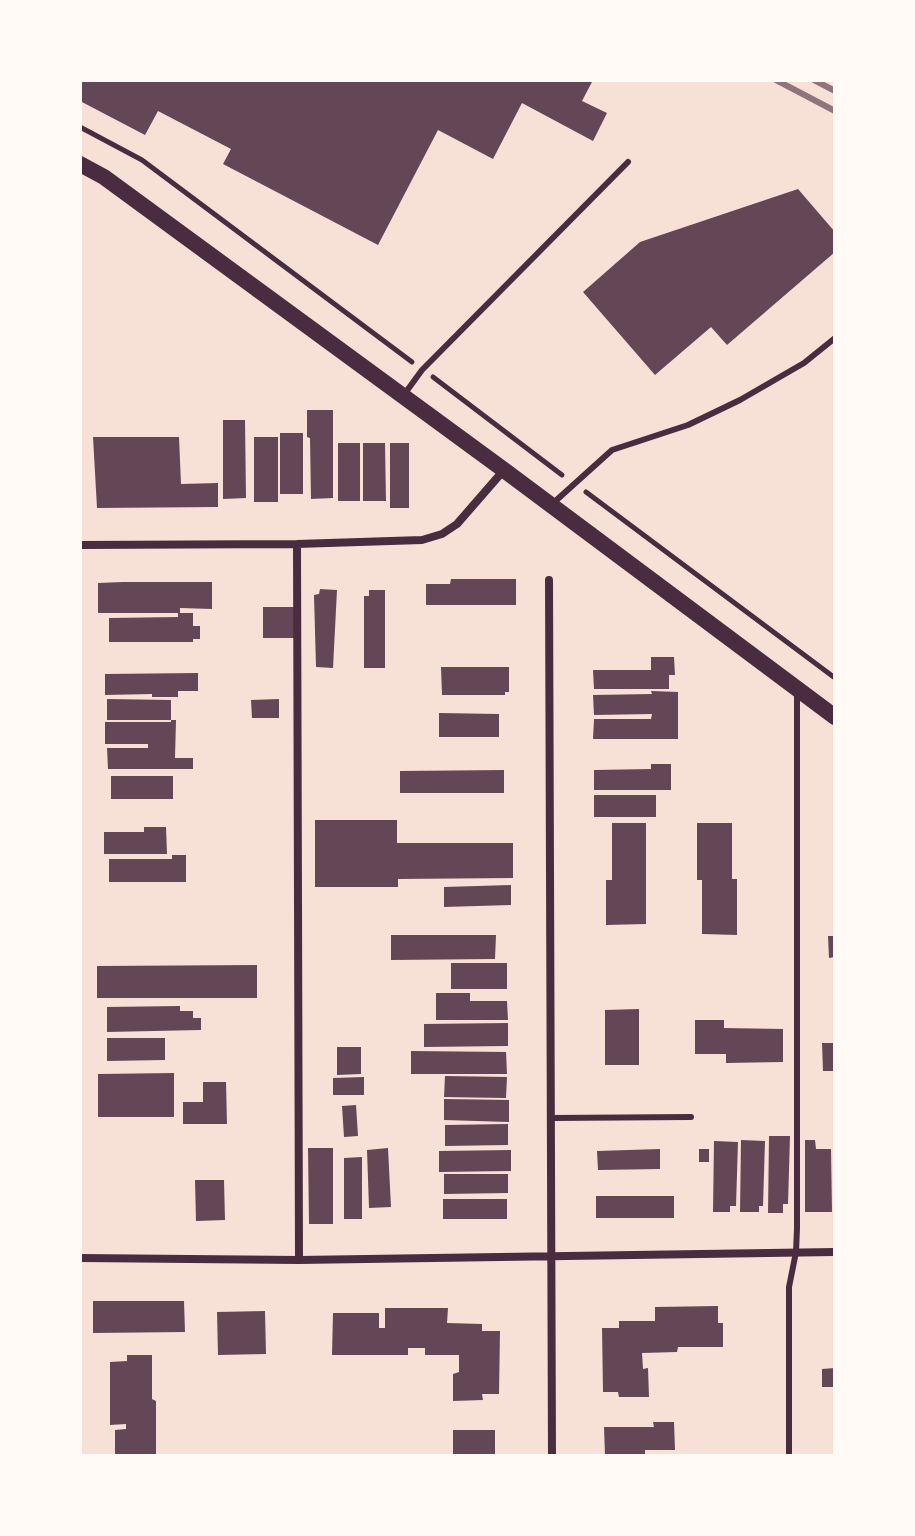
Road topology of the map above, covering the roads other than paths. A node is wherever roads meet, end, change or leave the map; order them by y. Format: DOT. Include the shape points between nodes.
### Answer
graph roads {
  1 [pos="628,162"];
  2 [pos="80,164"];
  3 [pos="835,338"];
  4 [pos="403,396"];
  5 [pos="504,470"];
  6 [pos="551,505"];
  7 [pos="297,544"];
  8 [pos="80,545"];
  9 [pos="549,580"];
  10 [pos="797,688"];
  11 [pos="835,717"];
  12 [pos="691,1117"];
  13 [pos="551,1118"];
  14 [pos="796,1252"];
  15 [pos="835,1252"];
  16 [pos="552,1257"];
  17 [pos="80,1258"];
  18 [pos="299,1260"];
  19 [pos="552,1456"];
  20 [pos="789,1456"];
  1 -- 4 [label="lane" via="422,370"];
  2 -- 4 [label="main road"];
  3 -- 6 [label="lane" via="740,400 688,425 612,450"];
  4 -- 5 [label="main road"];
  5 -- 6 [label="main road"];
  5 -- 7 [label="street" via="442,534 422,540"];
  6 -- 10 [label="main road"];
  7 -- 8 [label="street"];
  7 -- 18 [label="street"];
  9 -- 13 [label="street"];
  10 -- 11 [label="main road"];
  10 -- 14 [label="lane"];
  12 -- 13 [label="lane"];
  13 -- 16 [label="street"];
  14 -- 15 [label="street"];
  14 -- 16 [label="street"];
  14 -- 20 [label="lane" via="789,1280"];
  16 -- 18 [label="street"];
  16 -- 19 [label="street"];
  17 -- 18 [label="street"];
}
